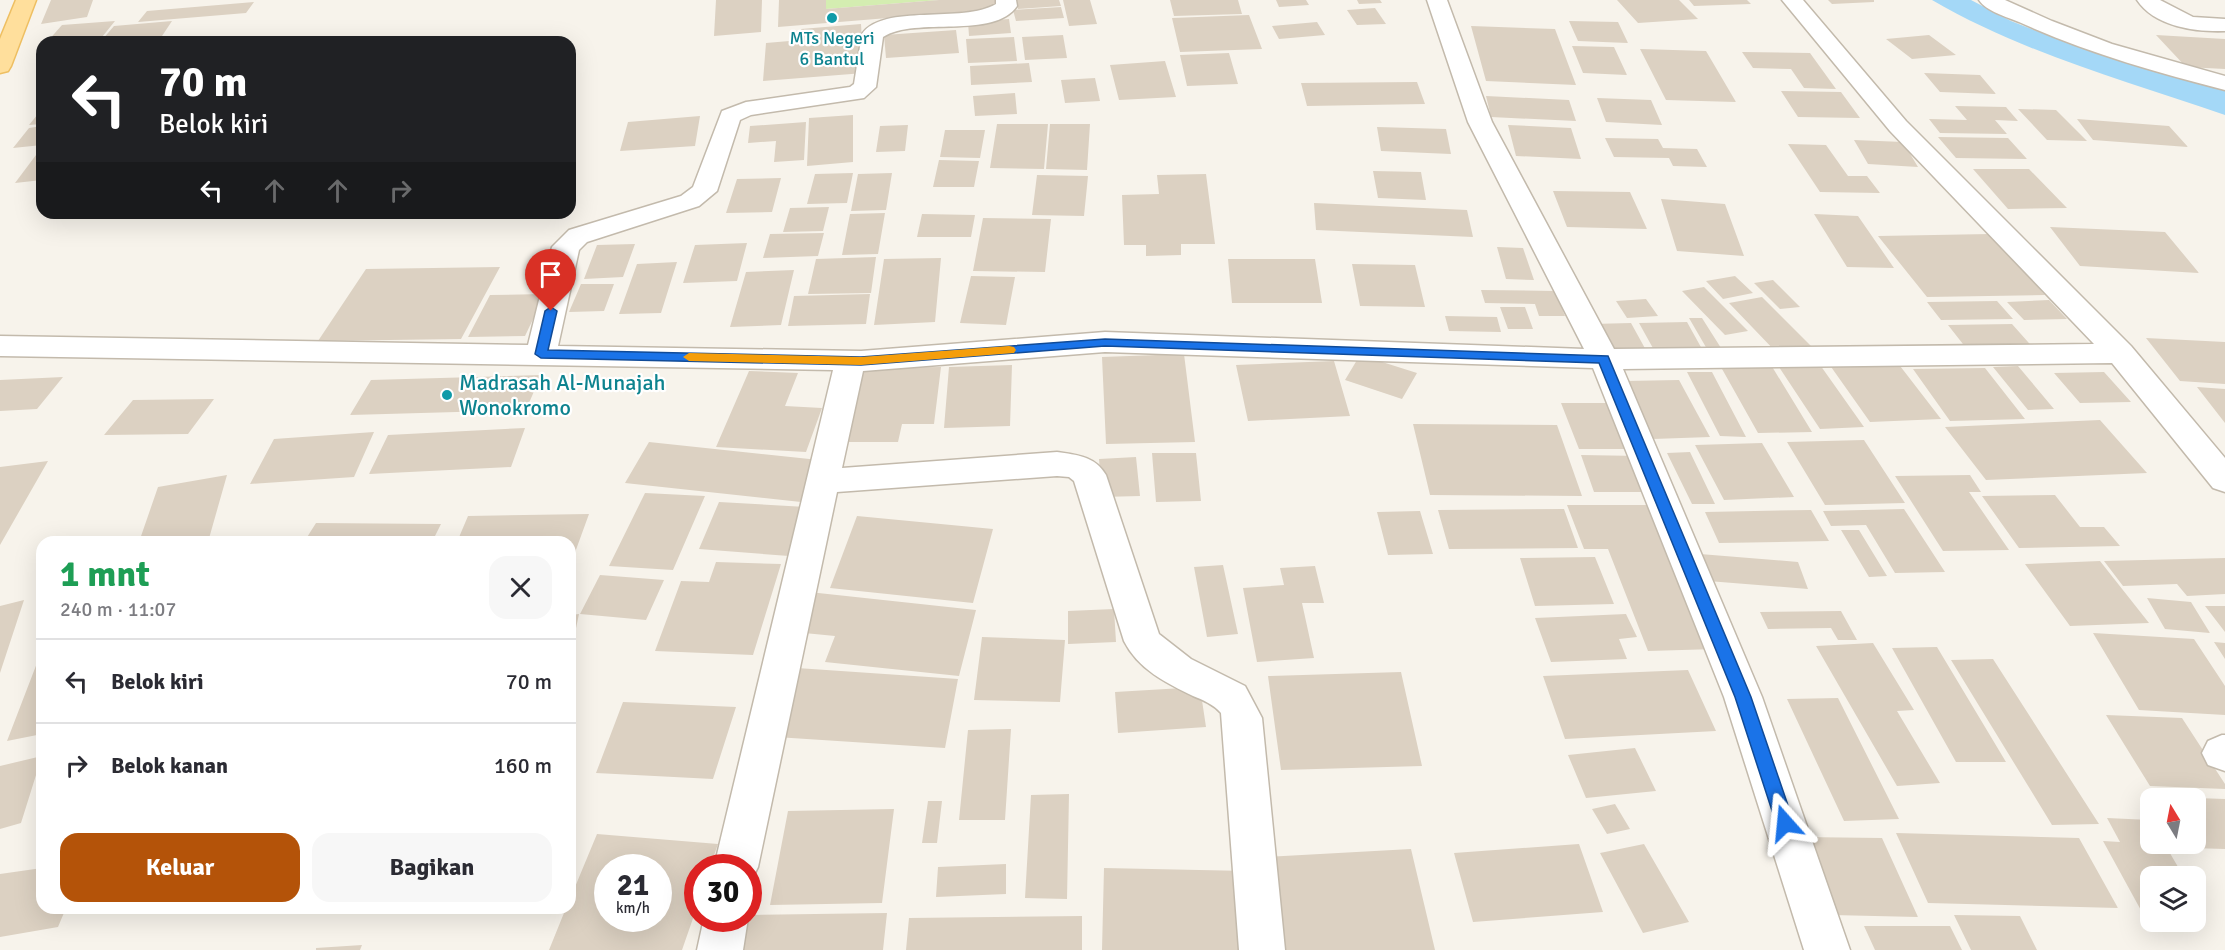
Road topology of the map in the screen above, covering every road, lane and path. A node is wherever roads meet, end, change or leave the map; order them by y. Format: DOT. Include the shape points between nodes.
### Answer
graph roads {
  1 [pos="26,0"];
  2 [pos="1006,0"];
  3 [pos="1437,0"];
  4 [pos="1792,0"];
  5 [pos="1989,0"];
  6 [pos="2146,0"];
  7 [pos="2225,25"];
  8 [pos="0,66"];
  9 [pos="2225,82"];
  10 [pos="0,346"];
  11 [pos="2120,353"];
  12 [pos="541,354"];
  13 [pos="1604,359"];
  14 [pos="850,361"];
  15 [pos="2225,480"];
  16 [pos="823,481"];
  17 [pos="739,854"];
  18 [pos="723,932"];
  19 [pos="720,950"];
  20 [pos="1262,950"];
  21 [pos="1827,950"];
  1 -- 8 [label="main road"];
  2 -- 12 [label="street" via="1004,10 988,16 876,30 865,87 856,93 746,109 730,116 704,191 698,196 578,236 566,247"];
  3 -- 13 [label="street" via="1480,122"];
  4 -- 11 [label="street" via="1898,126"];
  5 -- 9 [label="street" via="2054,30"];
  6 -- 7 [label="street" via="2180,20 2199,26"];
  10 -- 12 [label="street"];
  11 -- 13 [label="street"];
  11 -- 15 [label="street"];
  12 -- 14 [label="street"];
  13 -- 14 [label="street" via="1105,342"];
  13 -- 21 [label="street" via="1743,697"];
  14 -- 16 [label="street"];
  16 -- 17 [label="street"];
  16 -- 20 [label="street" via="1057,464 1084,470 1089,475 1143,641 1159,657 1223,690 1238,704"];
  18 -- 19 [label="street"];
}
